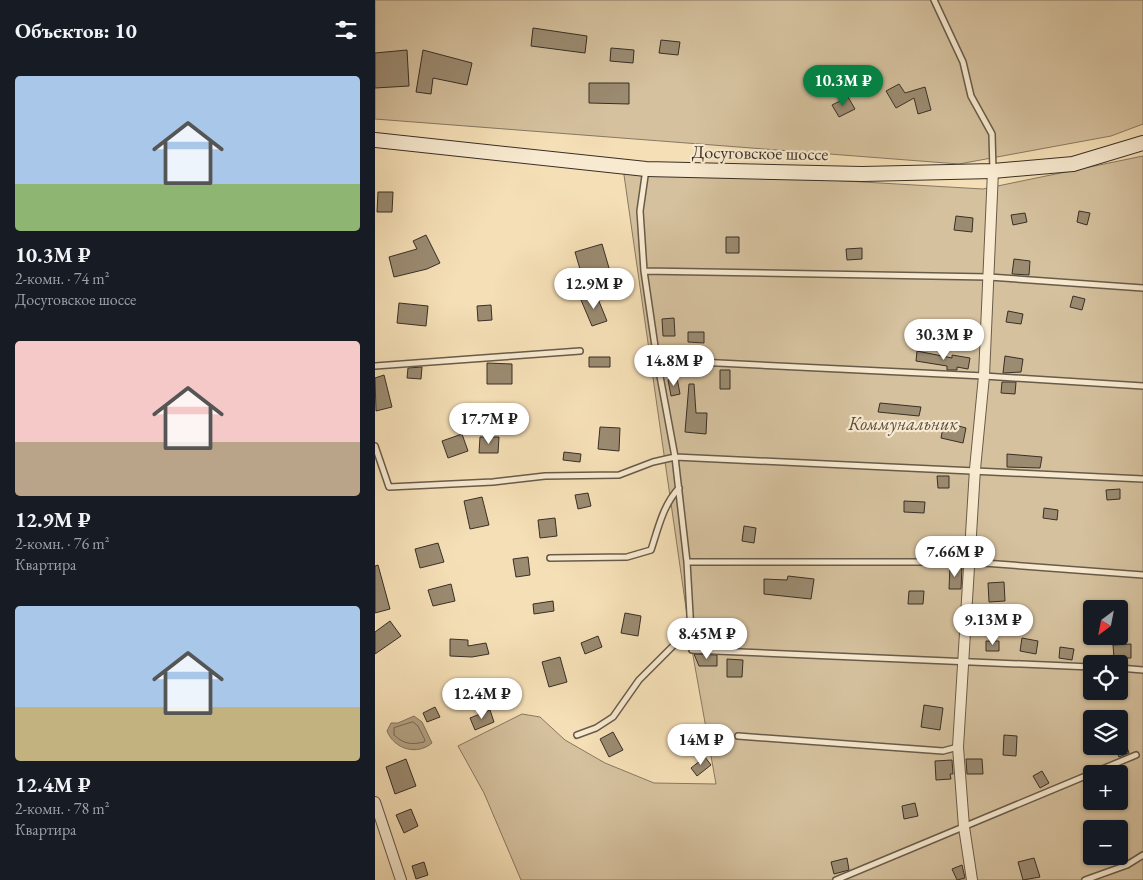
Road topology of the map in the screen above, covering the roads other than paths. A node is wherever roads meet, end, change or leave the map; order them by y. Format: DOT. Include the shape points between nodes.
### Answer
graph roads {
  1 [pos="934,0"];
  2 [pos="375,140"];
  3 [pos="1143,143"];
  4 [pos="646,169"];
  5 [pos="993,171"];
  6 [pos="643,271"];
  7 [pos="989,277"];
  8 [pos="1143,288"];
  9 [pos="579,351"];
  10 [pos="657,360"];
  11 [pos="375,366"];
  12 [pos="984,376"];
  13 [pos="1143,386"];
  14 [pos="375,446"];
  15 [pos="675,457"];
  16 [pos="975,470"];
  17 [pos="1143,479"];
  18 [pos="679,488"];
  19 [pos="550,558"];
  20 [pos="687,562"];
  21 [pos="970,562"];
  22 [pos="1143,575"];
  23 [pos="692,650"];
  24 [pos="964,660"];
  25 [pos="1083,667"];
  26 [pos="1128,669"];
  27 [pos="1143,670"];
  28 [pos="577,735"];
  29 [pos="738,736"];
  30 [pos="959,747"];
  31 [pos="1136,755"];
  32 [pos="375,802"];
  33 [pos="965,827"];
  34 [pos="1143,855"];
  35 [pos="401,880"];
  36 [pos="837,880"];
  37 [pos="972,880"];
  38 [pos="1085,880"];
  1 -- 5 [label="lane" via="963,62 971,96 992,134"];
  2 -- 4 [label="main road, Досуговское шоссе"];
  3 -- 5 [label="main road, Досуговское шоссе" via="1073,164"];
  4 -- 5 [label="main road, Досуговское шоссе" via="862,174"];
  4 -- 6 [label="lane" via="640,211"];
  5 -- 7 [label="street"];
  6 -- 7 [label="lane"];
  6 -- 10 [label="lane"];
  7 -- 8 [label="lane"];
  7 -- 12 [label="street"];
  9 -- 11 [label="lane"];
  10 -- 12 [label="lane"];
  10 -- 15 [label="lane"];
  12 -- 13 [label="lane"];
  12 -- 16 [label="street"];
  14 -- 15 [label="lane" via="389,487 619,474"];
  15 -- 16 [label="lane"];
  15 -- 18 [label="lane"];
  16 -- 17 [label="lane"];
  16 -- 21 [label="street"];
  18 -- 19 [label="lane" via="665,510 651,550 627,557"];
  18 -- 20 [label="lane"];
  20 -- 21 [label="lane"];
  20 -- 23 [label="lane"];
  21 -- 22 [label="lane"];
  21 -- 24 [label="street"];
  23 -- 24 [label="lane"];
  23 -- 28 [label="lane" via="689,629 639,680 613,717"];
  24 -- 25 [label="lane"];
  24 -- 30 [label="street"];
  26 -- 27 [label="lane"];
  29 -- 30 [label="lane" via="943,751"];
  30 -- 33 [label="street"];
  31 -- 33 [label="lane"];
  32 -- 35 [label="street"];
  33 -- 36 [label="lane"];
  33 -- 37 [label="street"];
  34 -- 38 [label="lane" via="1127,865"];
}
